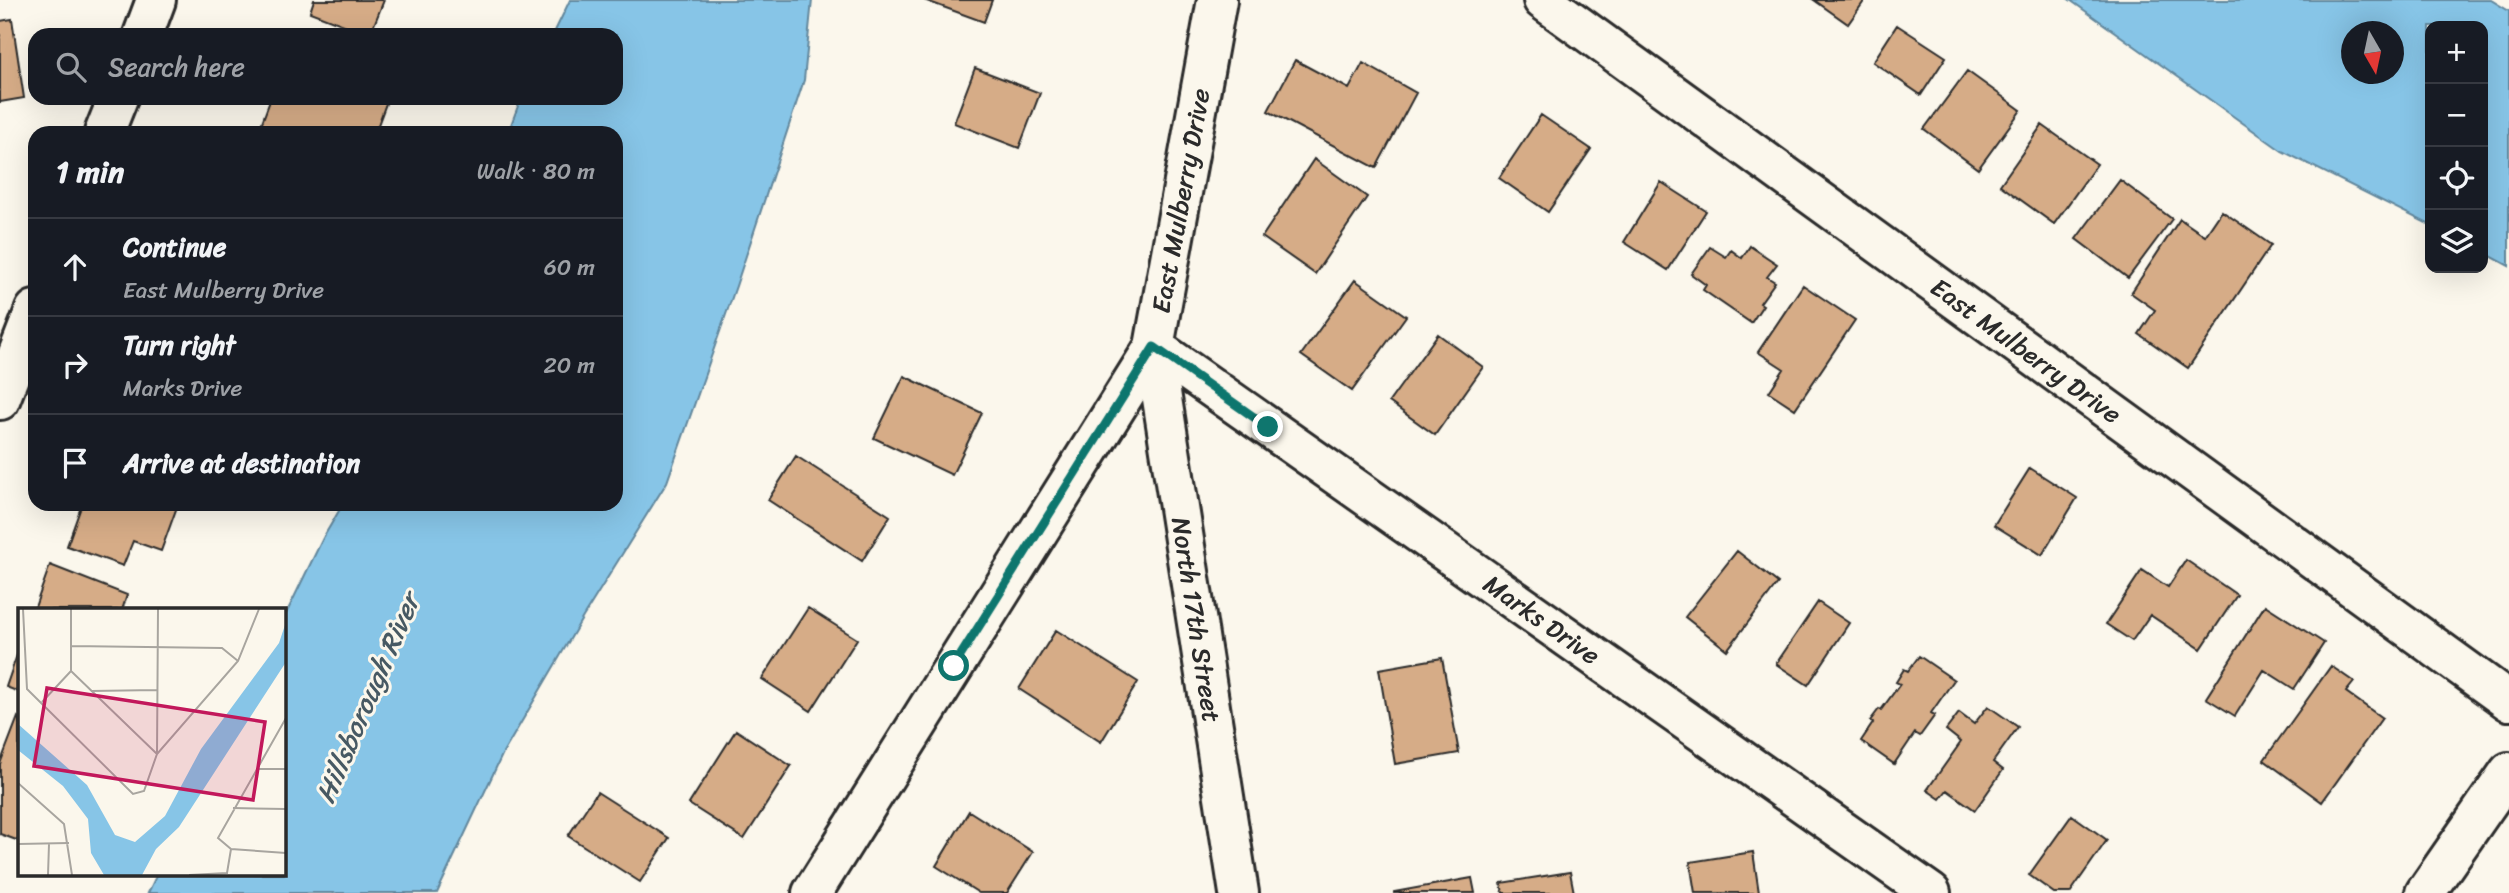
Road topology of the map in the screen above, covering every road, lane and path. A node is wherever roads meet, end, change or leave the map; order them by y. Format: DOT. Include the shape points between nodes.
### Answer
graph roads {
  1 [pos="156,0"];
  2 [pos="1217,0"];
  3 [pos="1543,0"];
  4 [pos="146,28"];
  5 [pos="115,105"];
  6 [pos="107,126"];
  7 [pos="28,323"];
  8 [pos="1154,347"];
  9 [pos="8,360"];
  10 [pos="0,400"];
  11 [pos="2509,701"];
  12 [pos="2509,772"];
  13 [pos="812,893"];
  14 [pos="1239,893"];
  15 [pos="1931,893"];
  16 [pos="2425,893"];
  1 -- 4 [label="street"];
  2 -- 8 [label="street, East Mulberry Drive"];
  3 -- 11 [label="street, East Mulberry Drive"];
  5 -- 6 [label="street"];
  7 -- 9 [label="street"];
  8 -- 13 [label="street, East Mulberry Drive"];
  8 -- 14 [label="street, North 17th Street"];
  8 -- 15 [label="street, Marks Drive"];
  9 -- 10 [label="street"];
  12 -- 16 [label="street"];
}
